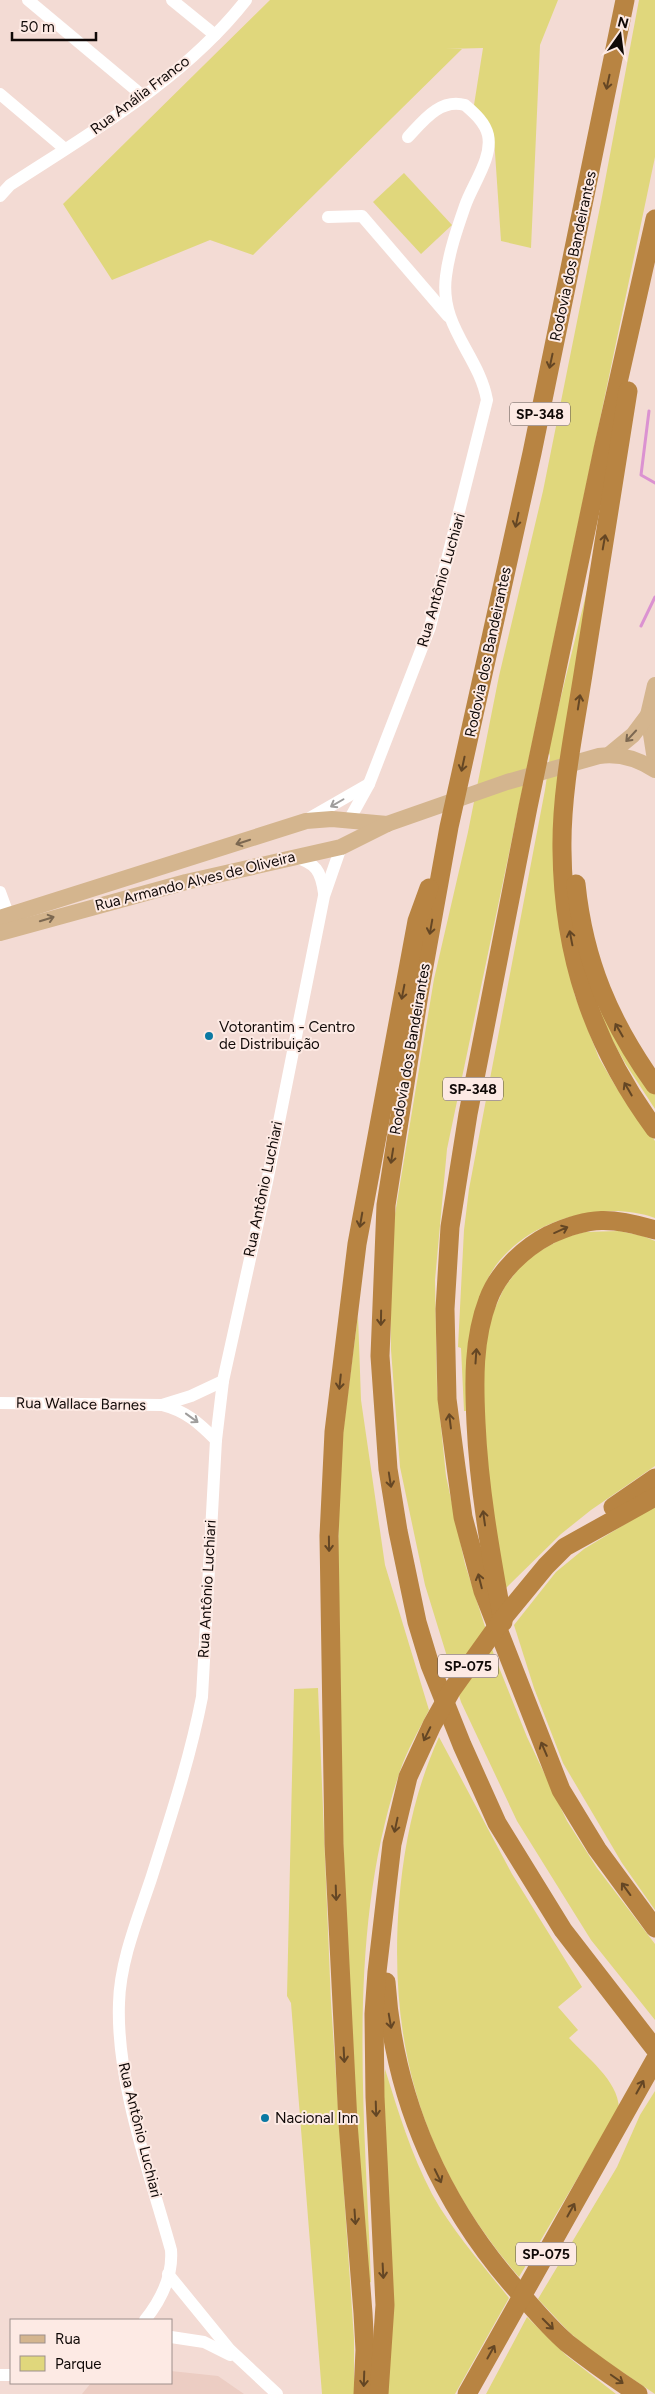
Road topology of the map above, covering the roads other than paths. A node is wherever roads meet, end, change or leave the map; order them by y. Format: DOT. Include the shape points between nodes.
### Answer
graph roads {
  1 [pos="28,0"];
  2 [pos="172,0"];
  3 [pos="246,0"];
  4 [pos="625,0"];
  5 [pos="215,35"];
  6 [pos="0,94"];
  7 [pos="143,96"];
  8 [pos="408,137"];
  9 [pos="65,149"];
  10 [pos="0,196"];
  11 [pos="328,218"];
  12 [pos="655,219"];
  13 [pos="648,252"];
  14 [pos="448,316"];
  15 [pos="655,685"];
  16 [pos="648,715"];
  17 [pos="572,750"];
  18 [pos="604,755"];
  19 [pos="655,760"];
  20 [pos="655,770"];
  21 [pos="369,784"];
  22 [pos="306,821"];
  23 [pos="348,822"];
  24 [pos="389,823"];
  25 [pos="289,827"];
  26 [pos="449,827"];
  27 [pos="341,847"];
  28 [pos="293,856"];
  29 [pos="0,892"];
  30 [pos="324,896"];
  31 [pos="6,924"];
  32 [pos="655,1085"];
  33 [pos="655,1129"];
  34 [pos="655,1230"];
  35 [pos="223,1381"];
  36 [pos="0,1403"];
  37 [pos="162,1405"];
  38 [pos="216,1440"];
  39 [pos="655,1478"];
  40 [pos="655,1497"];
  41 [pos="565,1548"];
  42 [pos="512,1670"];
  43 [pos="385,1903"];
  44 [pos="655,1928"];
  45 [pos="655,2049"];
  46 [pos="655,2060"];
  47 [pos="168,2274"];
  48 [pos="146,2319"];
  49 [pos="172,2337"];
  50 [pos="242,2362"];
  51 [pos="277,2394"];
  52 [pos="363,2394"];
  53 [pos="379,2394"];
  54 [pos="467,2394"];
  55 [pos="638,2394"];
  1 -- 7 [label="street"];
  2 -- 5 [label="street"];
  3 -- 5 [label="street, Rua Anália Franco"];
  4 -- 26 [label="highway, Rodovia dos Bandeirantes / SP-348, one-way" via="544,397"];
  5 -- 7 [label="street, Rua Anália Franco"];
  6 -- 9 [label="street"];
  7 -- 9 [label="street, Rua Anália Franco"];
  8 -- 14 [label="street" via="430,114 450,103 465,105 484,125 488,136 485,158 465,205 449,258 445,278"];
  9 -- 10 [label="street, Rua Anália Franco" via="10,185"];
  11 -- 14 [label="street" via="362,216"];
  12 -- 13 [label="highway, SP-348"];
  17 -- 13 [label="highway, one-way"];
  42 -- 13 [label="highway, SP-348, one-way" via="483,1591 464,1517 456,1467 447,1400 445,1309 450,1227 466,1123 528,807"];
  14 -- 21 [label="street, Rua Antônio Luchiari" via="485,386 487,400 434,615"];
  15 -- 16 [label="main road"];
  16 -- 18 [label="main road, one-way" via="633,735"];
  16 -- 19 [label="main road"];
  32 -- 17 [label="highway, one-way" via="616,1026 602,995 583,926 572,847"];
  33 -- 17 [label="highway, one-way" via="637,1104 598,1033 576,966 564,890 562,850"];
  18 -- 20 [label="main road" via="636,760"];
  18 -- 24 [label="main road, Rua Armando Alves de Oliveira" via="507,782"];
  21 -- 22 [label="street, one-way"];
  21 -- 23 [label="street, Rua Antônio Luchiari"];
  22 -- 23 [label="main road, Rua Armando Alves de Oliveira" via="332,819"];
  22 -- 25 [label="main road, Rua Armando Alves de Oliveira"];
  23 -- 24 [label="main road, Rua Armando Alves de Oliveira"];
  23 -- 27 [label="main road"];
  24 -- 27 [label="main road, Rua Armando Alves de Oliveira"];
  25 -- 28 [label="main road" via="288,844"];
  25 -- 31 [label="main road, Rua Armando Alves de Oliveira, one-way"];
  26 -- 45 [label="highway, Rodovia dos Bandeirantes / SP-348, one-way" via="386,1205 380,1356 388,1469 396,1522 417,1622 430,1665 497,1823 563,1930"];
  26 -- 52 [label="highway, one-way" via="417,921 369,1175 349,1300 332,1476 329,1536 332,1779 348,2113 365,2350"];
  27 -- 28 [label="main road, Rua Armando Alves de Oliveira"];
  27 -- 30 [label="street, Rua Antônio Luchiari"];
  28 -- 30 [label="street, Rua Antônio Luchiari" via="310,862 316,868 322,877"];
  31 -- 28 [label="main road, Rua Armando Alves de Oliveira, one-way"];
  29 -- 31 [label="street"];
  30 -- 35 [label="street, Rua Antônio Luchiari" via="267,1182"];
  42 -- 34 [label="highway, one-way" via="484,1521 478,1463 476,1352 488,1298 499,1279 521,1254 536,1242 582,1221 607,1220"];
  35 -- 37 [label="street, Rua Wallace Barnes"];
  35 -- 38 [label="street, Rua Antônio Luchiari"];
  36 -- 37 [label="street, Rua Wallace Barnes"];
  37 -- 38 [label="street, Rua Wallace Barnes, one-way" via="195,1418"];
  38 -- 47 [label="street, Rua Antônio Luchiari" via="202,1697 185,1768 130,1940 119,2002 126,2082 171,2250 172,2264"];
  39 -- 41 [label="highway" via="595,1520"];
  40 -- 41 [label="highway, SP-075"];
  41 -- 43 [label="highway, SP-075, one-way" via="504,1616 451,1691 432,1725 408,1777 392,1844"];
  44 -- 42 [label="highway, SP-348, one-way" via="596,1849 561,1790"];
  43 -- 53 [label="highway, one-way" via="374,2014 385,2306"];
  43 -- 55 [label="highway, one-way" via="388,2012 404,2093 442,2183 492,2262 566,2342"];
  54 -- 46 [label="highway, SP-075, one-way"];
  47 -- 48 [label="street, Rua Antônio Luchiari" via="158,2302"];
  47 -- 50 [label="street"];
  49 -- 50 [label="street" via="204,2342"];
  50 -- 51 [label="street"];
}
